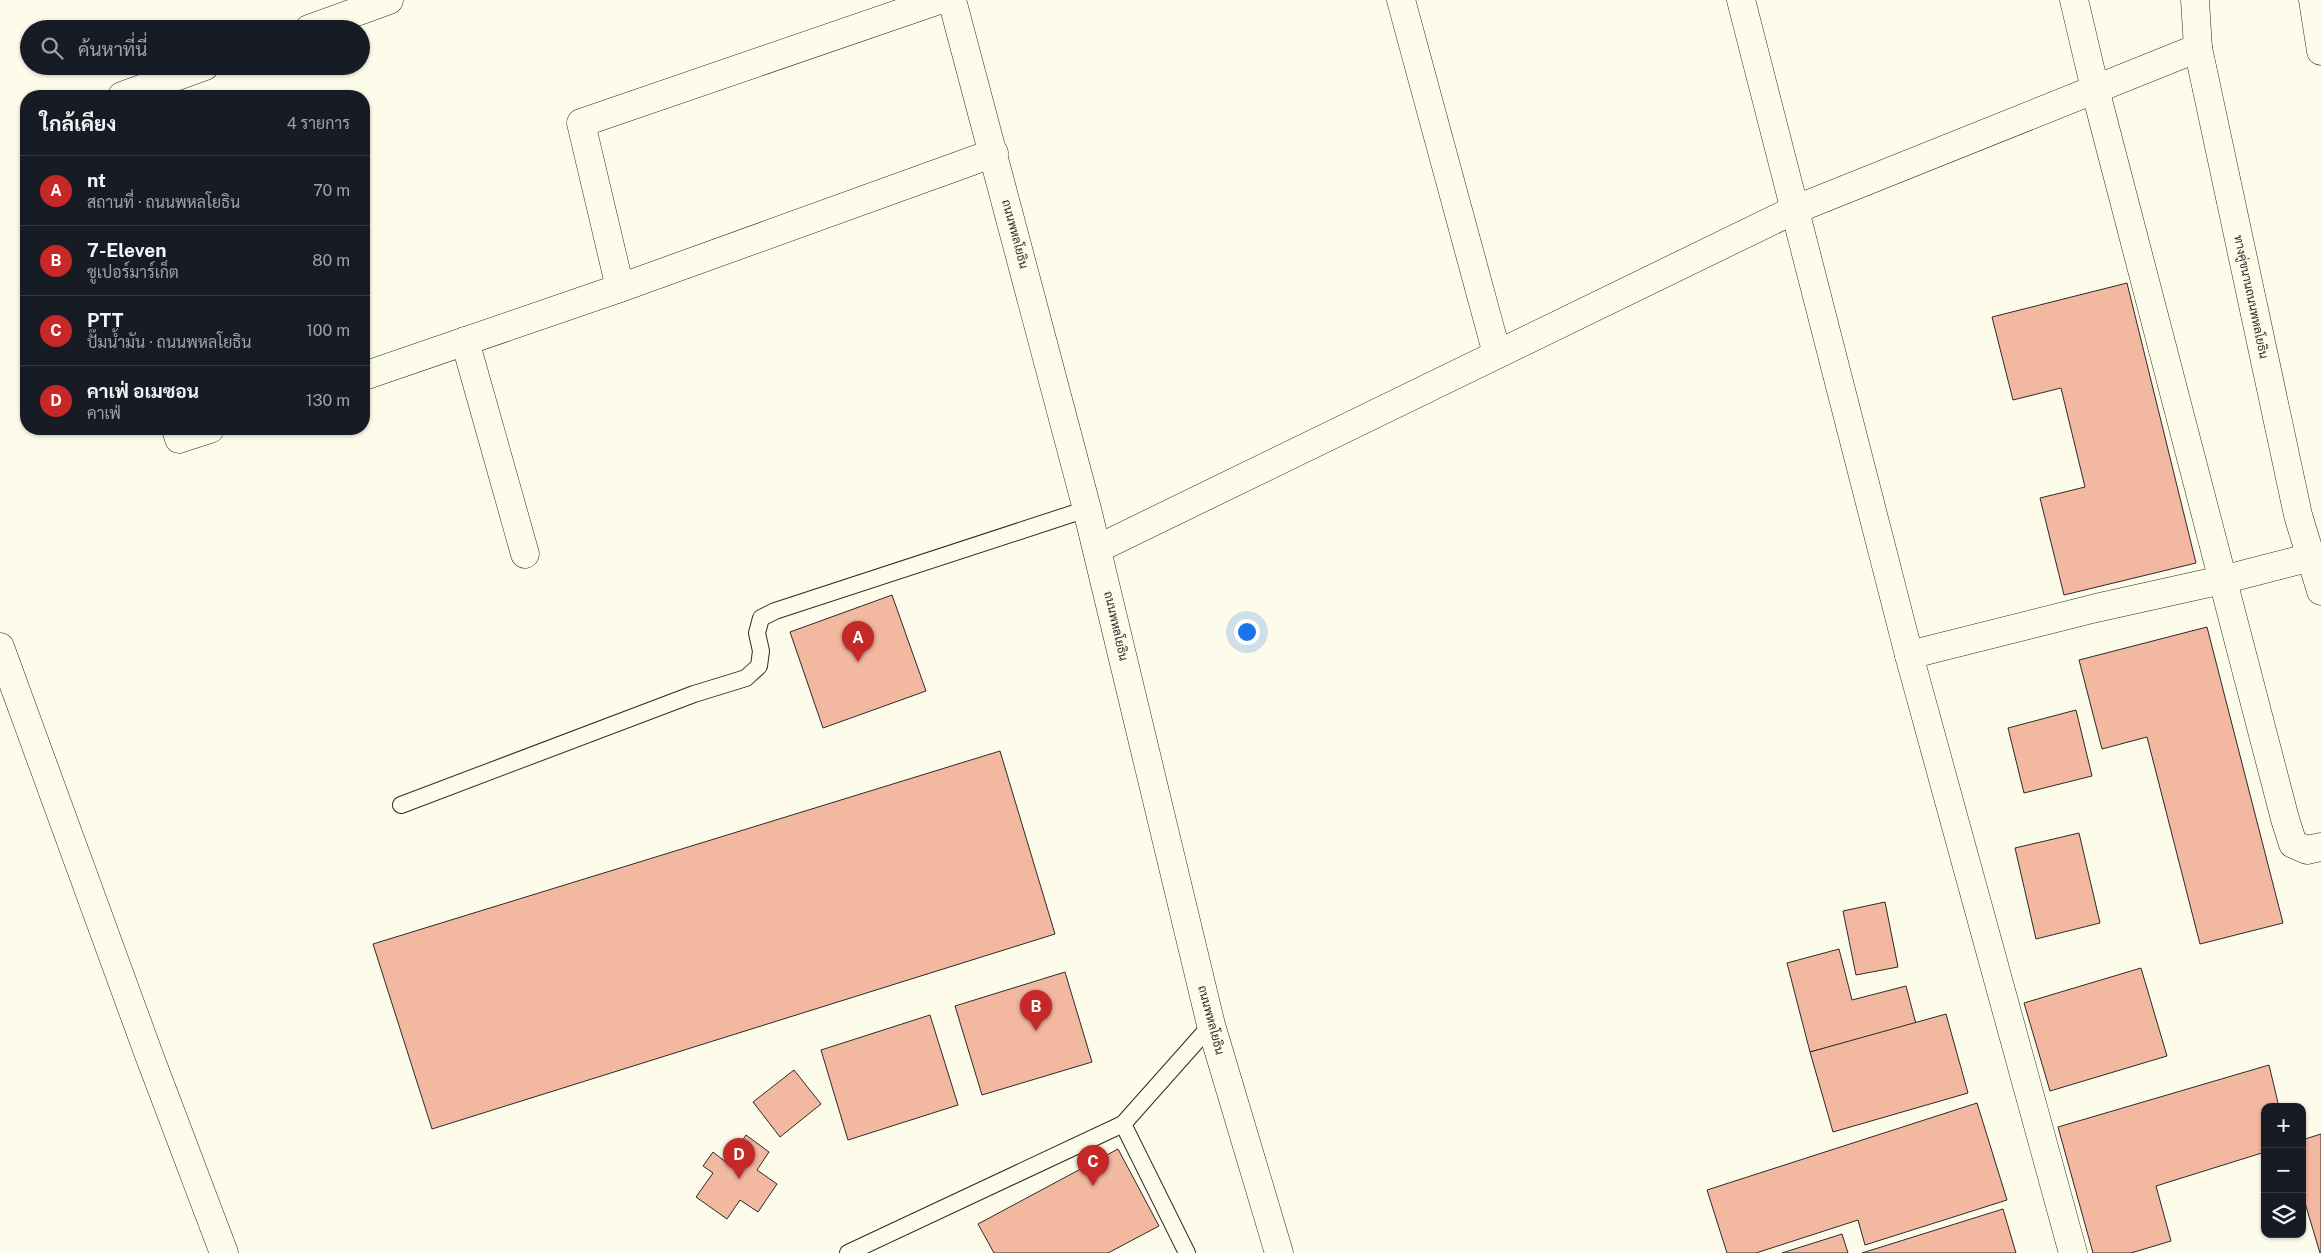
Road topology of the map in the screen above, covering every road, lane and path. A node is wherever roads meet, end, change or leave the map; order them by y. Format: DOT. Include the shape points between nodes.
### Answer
graph roads {
  1 [pos="389,0"];
  2 [pos="939,0"];
  3 [pos="952,0"];
  4 [pos="1401,0"];
  5 [pos="1741,0"];
  6 [pos="2074,0"];
  7 [pos="2195,0"];
  8 [pos="2313,0"];
  9 [pos="334,20"];
  10 [pos="2198,48"];
  11 [pos="2321,51"];
  12 [pos="180,75"];
  13 [pos="2095,89"];
  14 [pos="139,90"];
  15 [pos="994,153"];
  16 [pos="1794,210"];
  17 [pos="620,288"];
  18 [pos="465,340"];
  19 [pos="1497,354"];
  20 [pos="370,374"];
  21 [pos="178,435"];
  22 [pos="191,435"];
  23 [pos="1087,509"];
  24 [pos="1098,549"];
  25 [pos="525,554"];
  26 [pos="2311,556"];
  27 [pos="2222,580"];
  28 [pos="2321,591"];
  29 [pos="0,647"];
  30 [pos="1910,655"];
  31 [pos="401,805"];
  32 [pos="2321,847"];
  33 [pos="1211,1025"];
  34 [pos="1123,1124"];
  35 [pos="224,1253"];
  36 [pos="848,1253"];
  37 [pos="1187,1253"];
  38 [pos="1279,1253"];
  39 [pos="2072,1253"];
  1 -- 9 [label="main road"];
  2 -- 17 [label="main road" via="581,123"];
  3 -- 15 [label="main road, ถนนพหลโยธิน"];
  4 -- 19 [label="main road"];
  5 -- 16 [label="main road"];
  6 -- 13 [label="main road"];
  7 -- 10 [label="main road, ทางคู่ขนานถนนพหลโยธิน"];
  8 -- 11 [label="main road"];
  10 -- 13 [label="main road"];
  10 -- 26 [label="main road, ทางคู่ขนานถนนพหลโยธิน" via="2298,515"];
  12 -- 14 [label="main road"];
  13 -- 16 [label="main road"];
  13 -- 27 [label="main road"];
  15 -- 17 [label="main road"];
  15 -- 23 [label="main road, ถนนพหลโยธิน"];
  16 -- 19 [label="main road"];
  16 -- 30 [label="main road"];
  17 -- 18 [label="main road"];
  18 -- 20 [label="main road"];
  18 -- 25 [label="main road"];
  19 -- 24 [label="main road"];
  21 -- 22 [label="main road" via="179,439"];
  23 -- 24 [label="main road, ถนนพหลโยธิน"];
  23 -- 31 [label="lane" via="775,611 762,618 757,633 759,666 746,678 694,694"];
  24 -- 33 [label="main road, ถนนพหลโยธิน"];
  26 -- 27 [label="main road"];
  26 -- 28 [label="main road, ทางคู่ขนานถนนพหลโยธิน"];
  27 -- 30 [label="main road"];
  27 -- 32 [label="main road" via="2293,844 2307,850"];
  29 -- 35 [label="main road"];
  30 -- 39 [label="main road"];
  33 -- 34 [label="lane"];
  33 -- 38 [label="main road, ถนนพหลโยธิน"];
  34 -- 36 [label="lane"];
  34 -- 37 [label="lane"];
}
